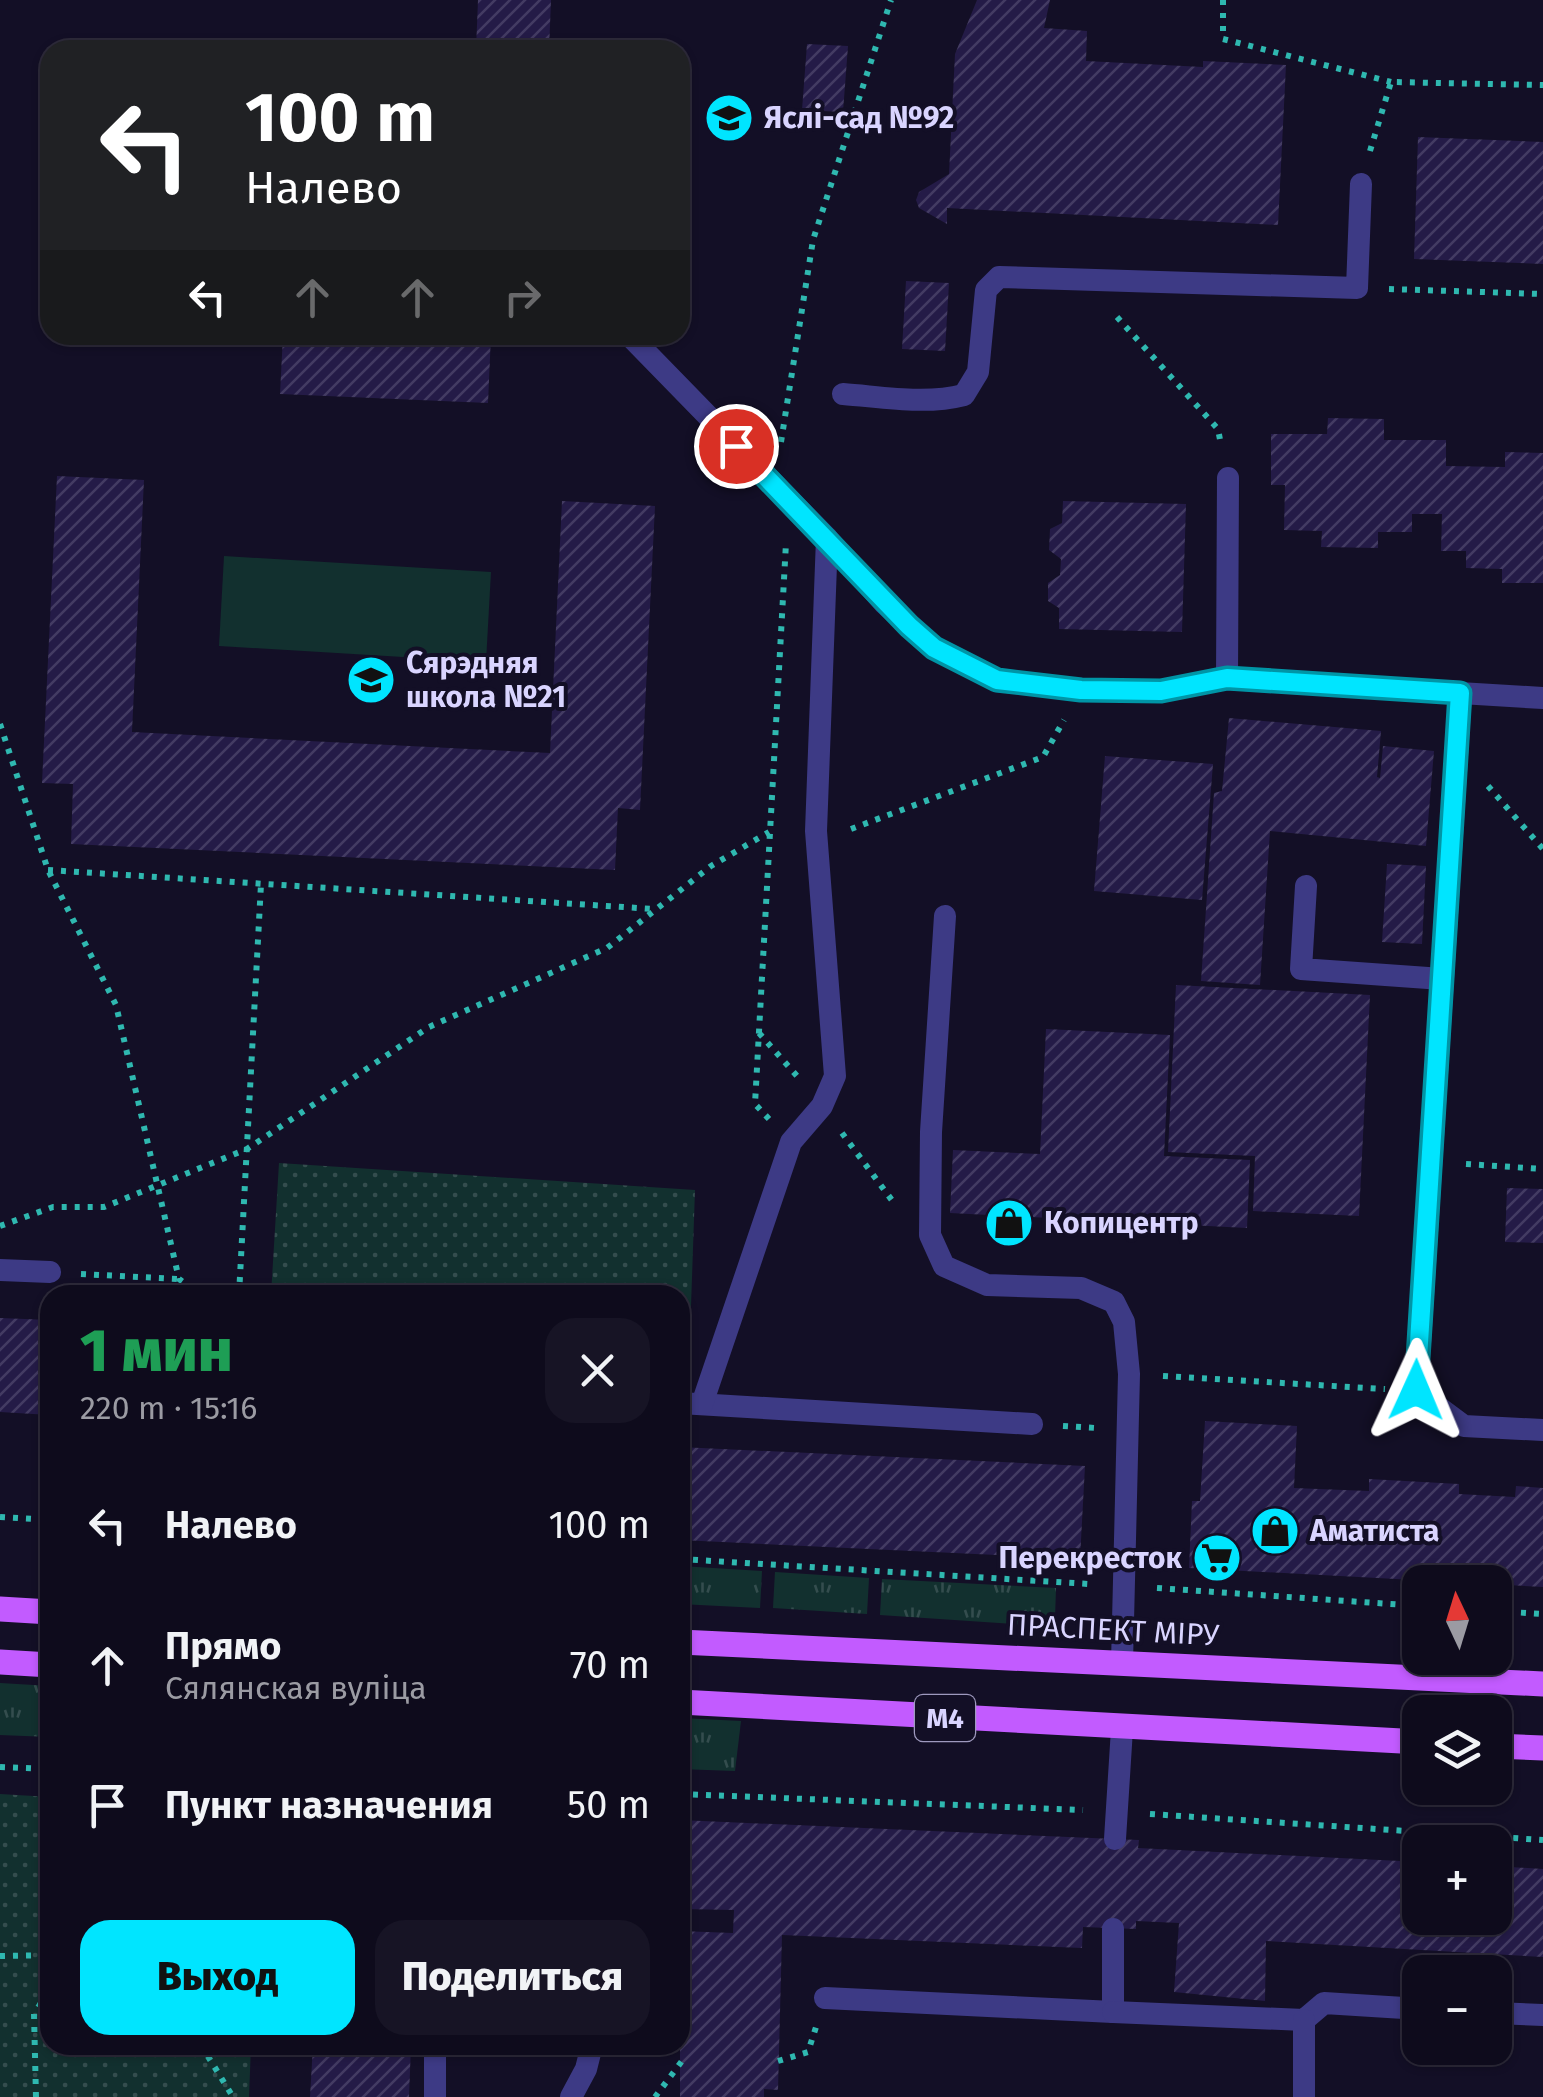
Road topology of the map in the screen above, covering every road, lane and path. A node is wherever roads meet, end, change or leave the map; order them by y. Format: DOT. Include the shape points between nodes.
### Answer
graph roads {
  1 [pos="1223,0"];
  2 [pos="1392,82"];
  3 [pos="1543,85"];
  4 [pos="1360,184"];
  5 [pos="1082,278"];
  6 [pos="1357,288"];
  7 [pos="1543,294"];
  8 [pos="639,345"];
  9 [pos="843,394"];
  10 [pos="1228,478"];
  11 [pos="827,538"];
  12 [pos="1227,678"];
  13 [pos="1081,690"];
  14 [pos="1460,693"];
  15 [pos="1543,698"];
  16 [pos="0,724"];
  17 [pos="1456,753"];
  18 [pos="850,829"];
  19 [pos="769,832"];
  20 [pos="1543,849"];
  21 [pos="48,870"];
  22 [pos="261,884"];
  23 [pos="1306,886"];
  24 [pos="656,910"];
  25 [pos="944,916"];
  26 [pos="1442,980"];
  27 [pos="758,1032"];
  28 [pos="822,1106"];
  29 [pos="247,1150"];
  30 [pos="1429,1162"];
  31 [pos="1543,1169"];
  32 [pos="158,1188"];
  33 [pos="0,1226"];
  34 [pos="938,1253"];
  35 [pos="0,1270"];
  36 [pos="50,1272"];
  37 [pos="179,1279"];
  38 [pos="187,1285"];
  39 [pos="240,1285"];
  40 [pos="1129,1374"];
  41 [pos="1416,1390"];
  42 [pos="691,1404"];
  43 [pos="1032,1424"];
  44 [pos="1128,1430"];
  45 [pos="1543,1430"];
  46 [pos="0,1517"];
  47 [pos="40,1519"];
  48 [pos="690,1560"];
  49 [pos="1126,1586"];
  50 [pos="1402,1605"];
  51 [pos="0,1609"];
  52 [pos="40,1611"];
  53 [pos="1512,1612"];
  54 [pos="1543,1614"];
  55 [pos="690,1642"];
  56 [pos="0,1662"];
  57 [pos="1122,1663"];
  58 [pos="40,1664"];
  59 [pos="1543,1684"];
  60 [pos="690,1703"];
  61 [pos="1122,1728"];
  62 [pos="1402,1741"];
  63 [pos="1512,1747"];
  64 [pos="1543,1748"];
  65 [pos="0,1767"];
  66 [pos="40,1769"];
  67 [pos="1115,1839"];
  68 [pos="1113,1929"];
  69 [pos="40,1955"];
  70 [pos="0,1956"];
  71 [pos="825,1998"];
  72 [pos="40,2004"];
  73 [pos="1402,2008"];
  74 [pos="1112,2012"];
  75 [pos="1512,2014"];
  76 [pos="1543,2015"];
  77 [pos="1304,2020"];
  78 [pos="207,2055"];
  79 [pos="435,2055"];
  80 [pos="590,2055"];
  81 [pos="778,2060"];
  82 [pos="682,2061"];
  83 [pos="36,2097"];
  84 [pos="232,2097"];
  85 [pos="435,2097"];
  86 [pos="572,2097"];
  87 [pos="655,2097"];
  88 [pos="1304,2097"];
  1 -- 2 [label="path" via="1223,39"];
  2 -- 3 [label="path"];
  2 -- 4 [label="path"];
  4 -- 6 [label="lane"];
  5 -- 6 [label="lane"];
  5 -- 9 [label="lane" via="999,276 986,290 978,372 964,394 945,400"];
  5 -- 10 [label="path" via="1218,430"];
  6 -- 7 [label="path"];
  8 -- 11 [label="lane"];
  10 -- 12 [label="lane"];
  11 -- 13 [label="lane" via="934,648 997,680"];
  11 -- 28 [label="lane" via="816,832 835,1076"];
  12 -- 13 [label="lane" via="1161,691"];
  12 -- 14 [label="lane"];
  13 -- 18 [label="path" via="1042,758"];
  14 -- 15 [label="lane"];
  14 -- 17 [label="lane"];
  16 -- 21 [label="path"];
  17 -- 20 [label="path"];
  17 -- 26 [label="lane"];
  19 -- 24 [label="path"];
  21 -- 22 [label="path"];
  21 -- 32 [label="path" via="116,1005"];
  22 -- 24 [label="path"];
  22 -- 29 [label="path"];
  23 -- 26 [label="lane" via="1301,969"];
  24 -- 29 [label="path" via="607,948 429,1028"];
  25 -- 34 [label="lane" via="931,1132 930,1235"];
  26 -- 30 [label="lane"];
  27 -- 28 [label="path"];
  28 -- 34 [label="path" via="921,1244"];
  28 -- 42 [label="lane" via="790,1142"];
  29 -- 32 [label="path"];
  29 -- 39 [label="path"];
  30 -- 31 [label="path"];
  30 -- 41 [label="lane"];
  32 -- 33 [label="path" via="104,1207 53,1207"];
  32 -- 37 [label="path"];
  34 -- 40 [label="lane" via="944,1266 986,1285 1080,1288 1114,1302 1124,1322"];
  35 -- 36 [label="lane"];
  36 -- 37 [label="path"];
  37 -- 38 [label="path"];
  40 -- 41 [label="path"];
  40 -- 44 [label="lane"];
  41 -- 45 [label="lane" via="1464,1426"];
  42 -- 43 [label="lane"];
  43 -- 44 [label="path"];
  44 -- 49 [label="lane"];
  46 -- 47 [label="path"];
  48 -- 49 [label="path"];
  49 -- 50 [label="path"];
  49 -- 57 [label="lane"];
  51 -- 52 [label="main road"];
  53 -- 54 [label="path"];
  55 -- 57 [label="main road, ПРАСПЕКТ МІРУ / М4"];
  56 -- 58 [label="main road"];
  57 -- 59 [label="main road, ПРАСПЕКТ МІРУ / М4"];
  60 -- 61 [label="main road, М4"];
  61 -- 62 [label="main road, М4"];
  61 -- 67 [label="lane"];
  63 -- 64 [label="main road"];
  65 -- 66 [label="path"];
  68 -- 74 [label="lane"];
  69 -- 70 [label="path"];
  71 -- 74 [label="lane"];
  71 -- 81 [label="path" via="808,2052"];
  72 -- 83 [label="path" via="34,2014"];
  73 -- 77 [label="lane" via="1324,2004"];
  74 -- 77 [label="lane"];
  75 -- 76 [label="lane"];
  77 -- 88 [label="lane"];
  78 -- 84 [label="path"];
  79 -- 85 [label="lane"];
  80 -- 86 [label="lane"];
  82 -- 87 [label="path"];
}
